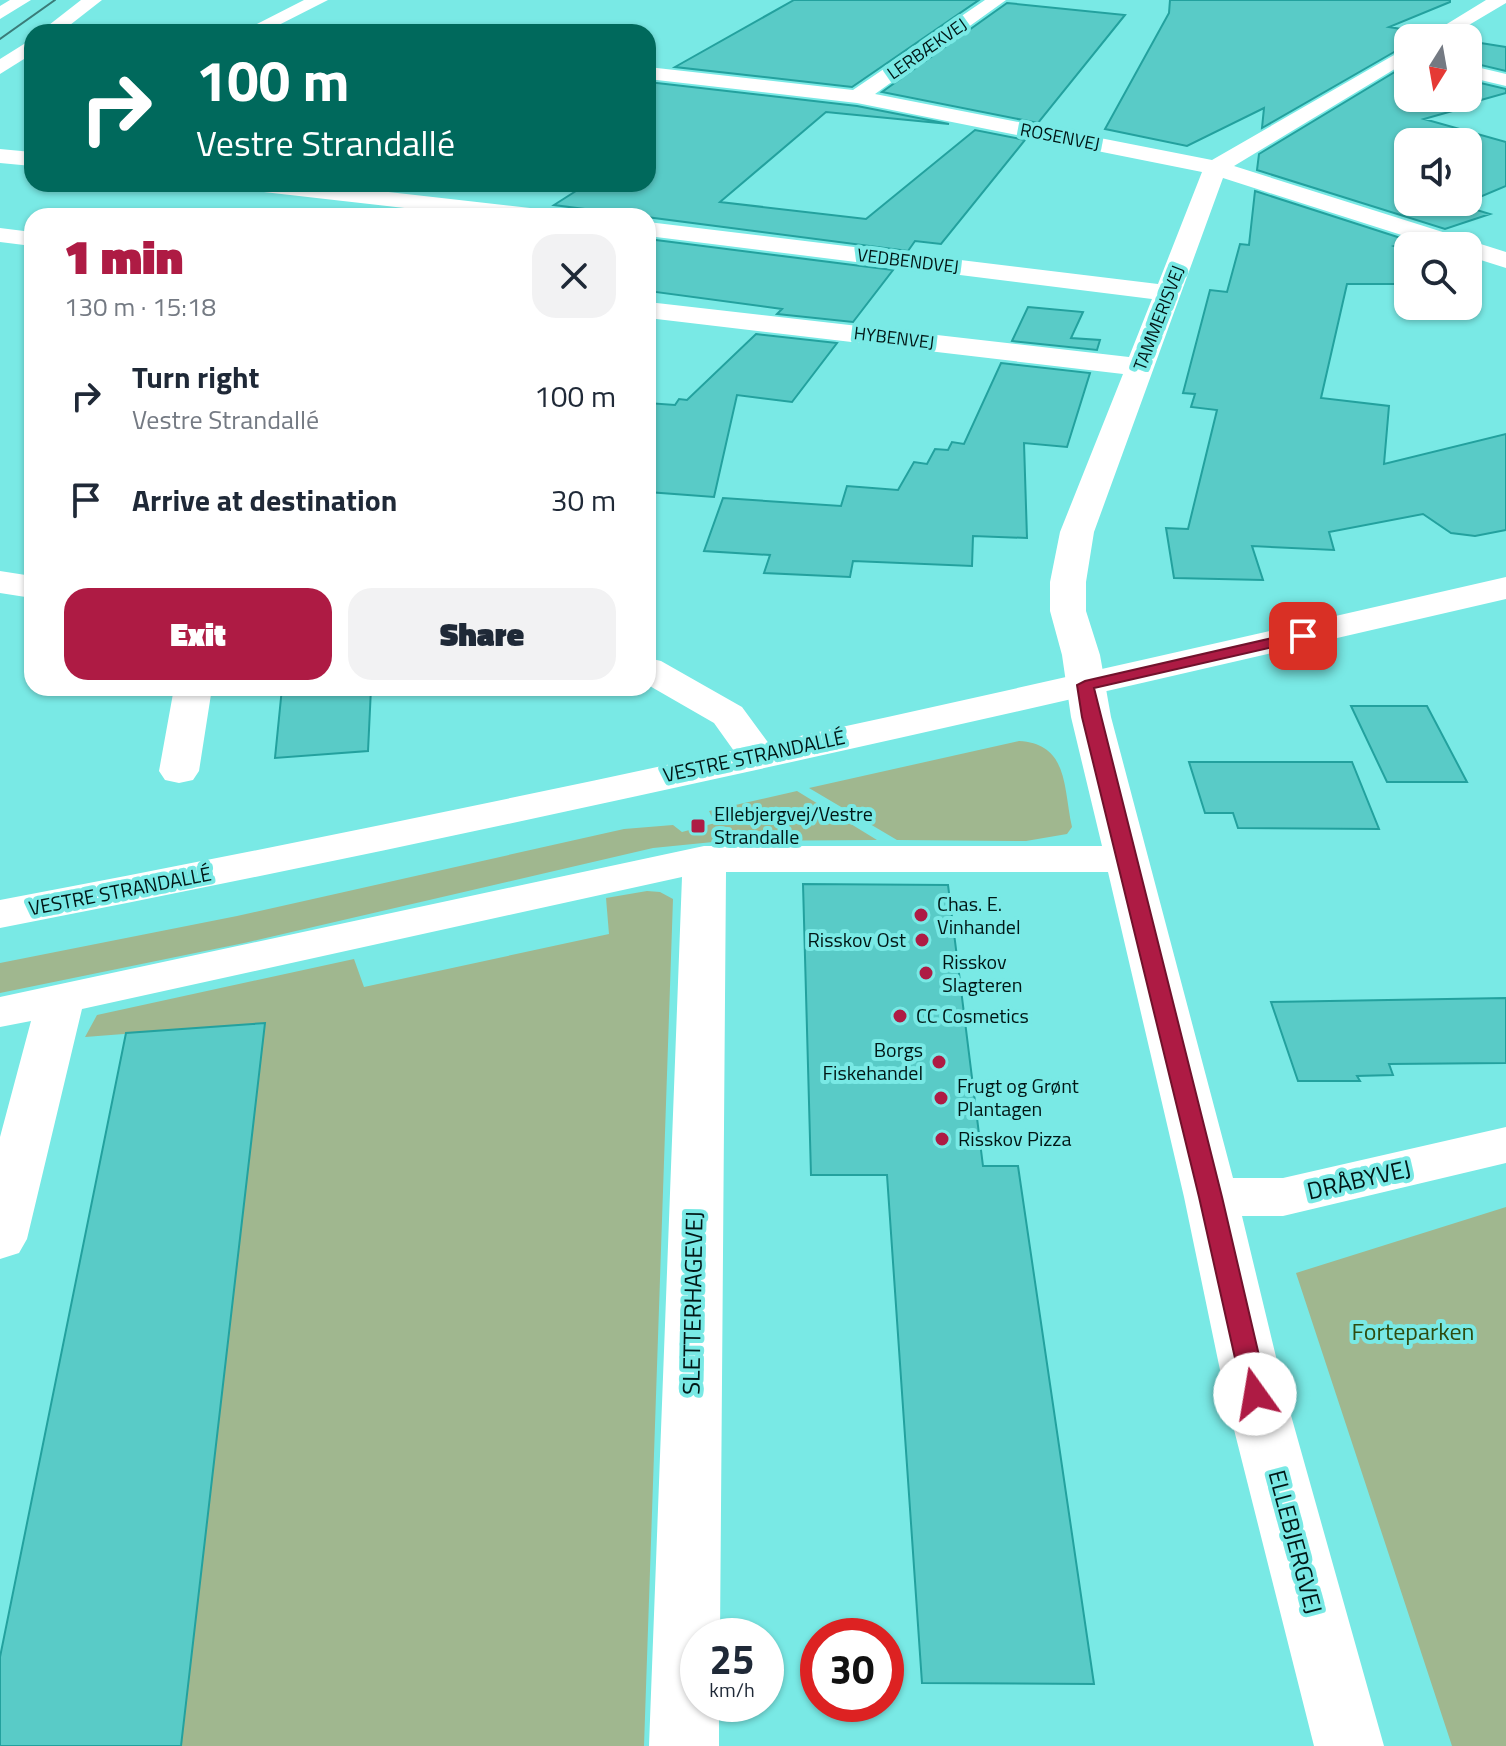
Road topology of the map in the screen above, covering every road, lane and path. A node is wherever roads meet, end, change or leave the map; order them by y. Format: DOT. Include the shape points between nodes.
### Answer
graph roads {
  1 [pos="22,0"];
  2 [pos="93,0"];
  3 [pos="319,0"];
  4 [pos="997,0"];
  5 [pos="1499,0"];
  6 [pos="0,14"];
  7 [pos="60,24"];
  8 [pos="267,24"];
  9 [pos="1457,24"];
  10 [pos="24,51"];
  11 [pos="1394,62"];
  12 [pos="0,68"];
  13 [pos="656,74"];
  14 [pos="1482,74"];
  15 [pos="1506,80"];
  16 [pos="857,97"];
  17 [pos="0,156"];
  18 [pos="24,158"];
  19 [pos="1215,168"];
  20 [pos="326,192"];
  21 [pos="468,208"];
  22 [pos="656,230"];
  23 [pos="1418,232"];
  24 [pos="0,235"];
  25 [pos="24,238"];
  26 [pos="1482,252"];
  27 [pos="1506,260"];
  28 [pos="1169,293"];
  29 [pos="656,311"];
  30 [pos="1140,367"];
  31 [pos="0,582"];
  32 [pos="24,586"];
  33 [pos="1506,588"];
  34 [pos="656,674"];
  35 [pos="1085,685"];
  36 [pos="192,696"];
  37 [pos="758,756"];
  38 [pos="179,771"];
  39 [pos="704,859"];
  40 [pos="1128,859"];
  41 [pos="0,914"];
  42 [pos="61,999"];
  43 [pos="0,1012"];
  44 [pos="1506,1145"];
  45 [pos="1211,1197"];
  46 [pos="0,1239"];
  47 [pos="684,1746"];
  48 [pos="1349,1746"];
  1 -- 6 [label="street"];
  2 -- 7 [label="street"];
  3 -- 8 [label="street"];
  4 -- 16 [label="street, LERBÆKVEJ"];
  5 -- 9 [label="street"];
  10 -- 12 [label="street"];
  11 -- 19 [label="street"];
  13 -- 16 [label="street, ROSENVEJ"];
  14 -- 15 [label="street"];
  16 -- 19 [label="street, ROSENVEJ"];
  17 -- 18 [label="street"];
  19 -- 23 [label="street, ROSENVEJ"];
  19 -- 28 [label="street, TAMMERISVEJ"];
  20 -- 21 [label="street"];
  22 -- 28 [label="street, VEDBENDVEJ"];
  24 -- 25 [label="street"];
  26 -- 27 [label="street, ROSENVEJ"];
  28 -- 30 [label="street, TAMMERISVEJ"];
  29 -- 30 [label="street, HYBENVEJ"];
  30 -- 35 [label="street, TAMMERISVEJ" via="1077,532 1068,582 1068,611"];
  31 -- 32 [label="street"];
  33 -- 35 [label="street, VESTRE STRANDALLÉ"];
  34 -- 37 [label="street" via="728,715"];
  35 -- 37 [label="street, VESTRE STRANDALLÉ"];
  35 -- 40 [label="street, ELLEBJERGVEJ"];
  36 -- 38 [label="street"];
  37 -- 41 [label="street, VESTRE STRANDALLÉ"];
  39 -- 40 [label="street"];
  39 -- 42 [label="street"];
  39 -- 47 [label="street, SLETTERHAGEVEJ"];
  40 -- 45 [label="street, ELLEBJERGVEJ"];
  42 -- 43 [label="street"];
  42 -- 46 [label="street"];
  44 -- 45 [label="street, DRÅBYVEJ" via="1283,1197"];
  45 -- 48 [label="street, ELLEBJERGVEJ" via="1255,1394"];
}
